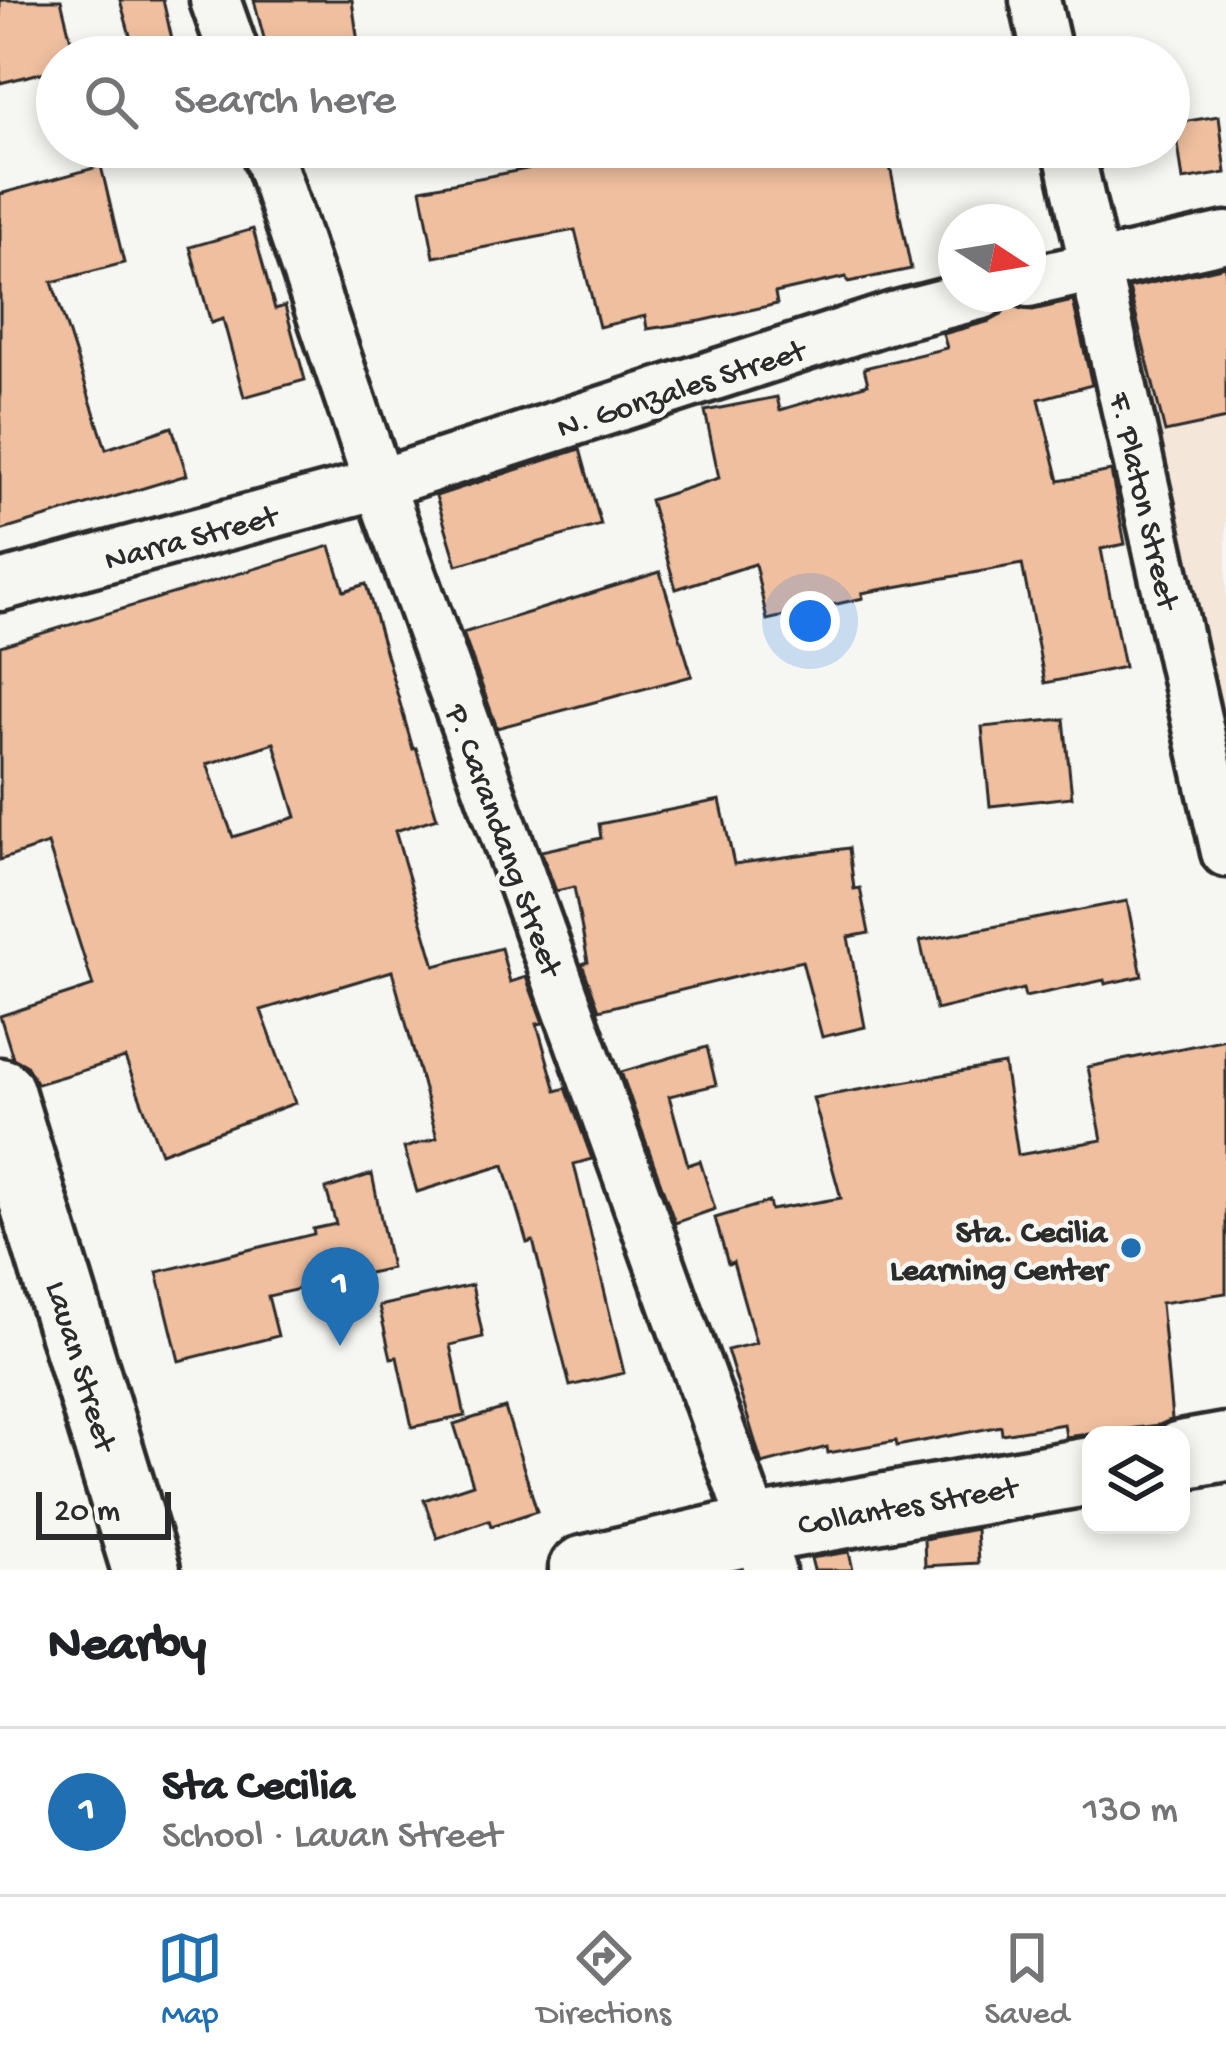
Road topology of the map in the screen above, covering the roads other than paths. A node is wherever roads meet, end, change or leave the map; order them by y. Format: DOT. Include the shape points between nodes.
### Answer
graph roads {
  1 [pos="215,0"];
  2 [pos="1035,0"];
  3 [pos="228,36"];
  4 [pos="1043,36"];
  5 [pos="272,168"];
  6 [pos="1073,168"];
  7 [pos="1226,237"];
  8 [pos="1094,265"];
  9 [pos="1046,277"];
  10 [pos="938,305"];
  11 [pos="380,484"];
  12 [pos="0,586"];
  13 [pos="1226,853"];
  14 [pos="0,1092"];
  15 [pos="1226,1447"];
  16 [pos="1190,1453"];
  17 [pos="1082,1473"];
  18 [pos="763,1550"];
  19 [pos="146,1570"];
  20 [pos="583,1570"];
  1 -- 3 [label="street"];
  2 -- 4 [label="street"];
  5 -- 11 [label="street, P. Carandang Street"];
  6 -- 8 [label="street, F. Platon Street"];
  7 -- 8 [label="street"];
  8 -- 9 [label="street"];
  8 -- 13 [label="street, F. Platon Street"];
  10 -- 11 [label="street, N. Gonzales Street"];
  11 -- 12 [label="street, Narra Street"];
  11 -- 18 [label="street, P. Carandang Street"];
  14 -- 19 [label="street, Lauan Street"];
  15 -- 16 [label="street"];
  17 -- 18 [label="street, Collantes Street"];
  18 -- 20 [label="street, Collantes Street"];
}
